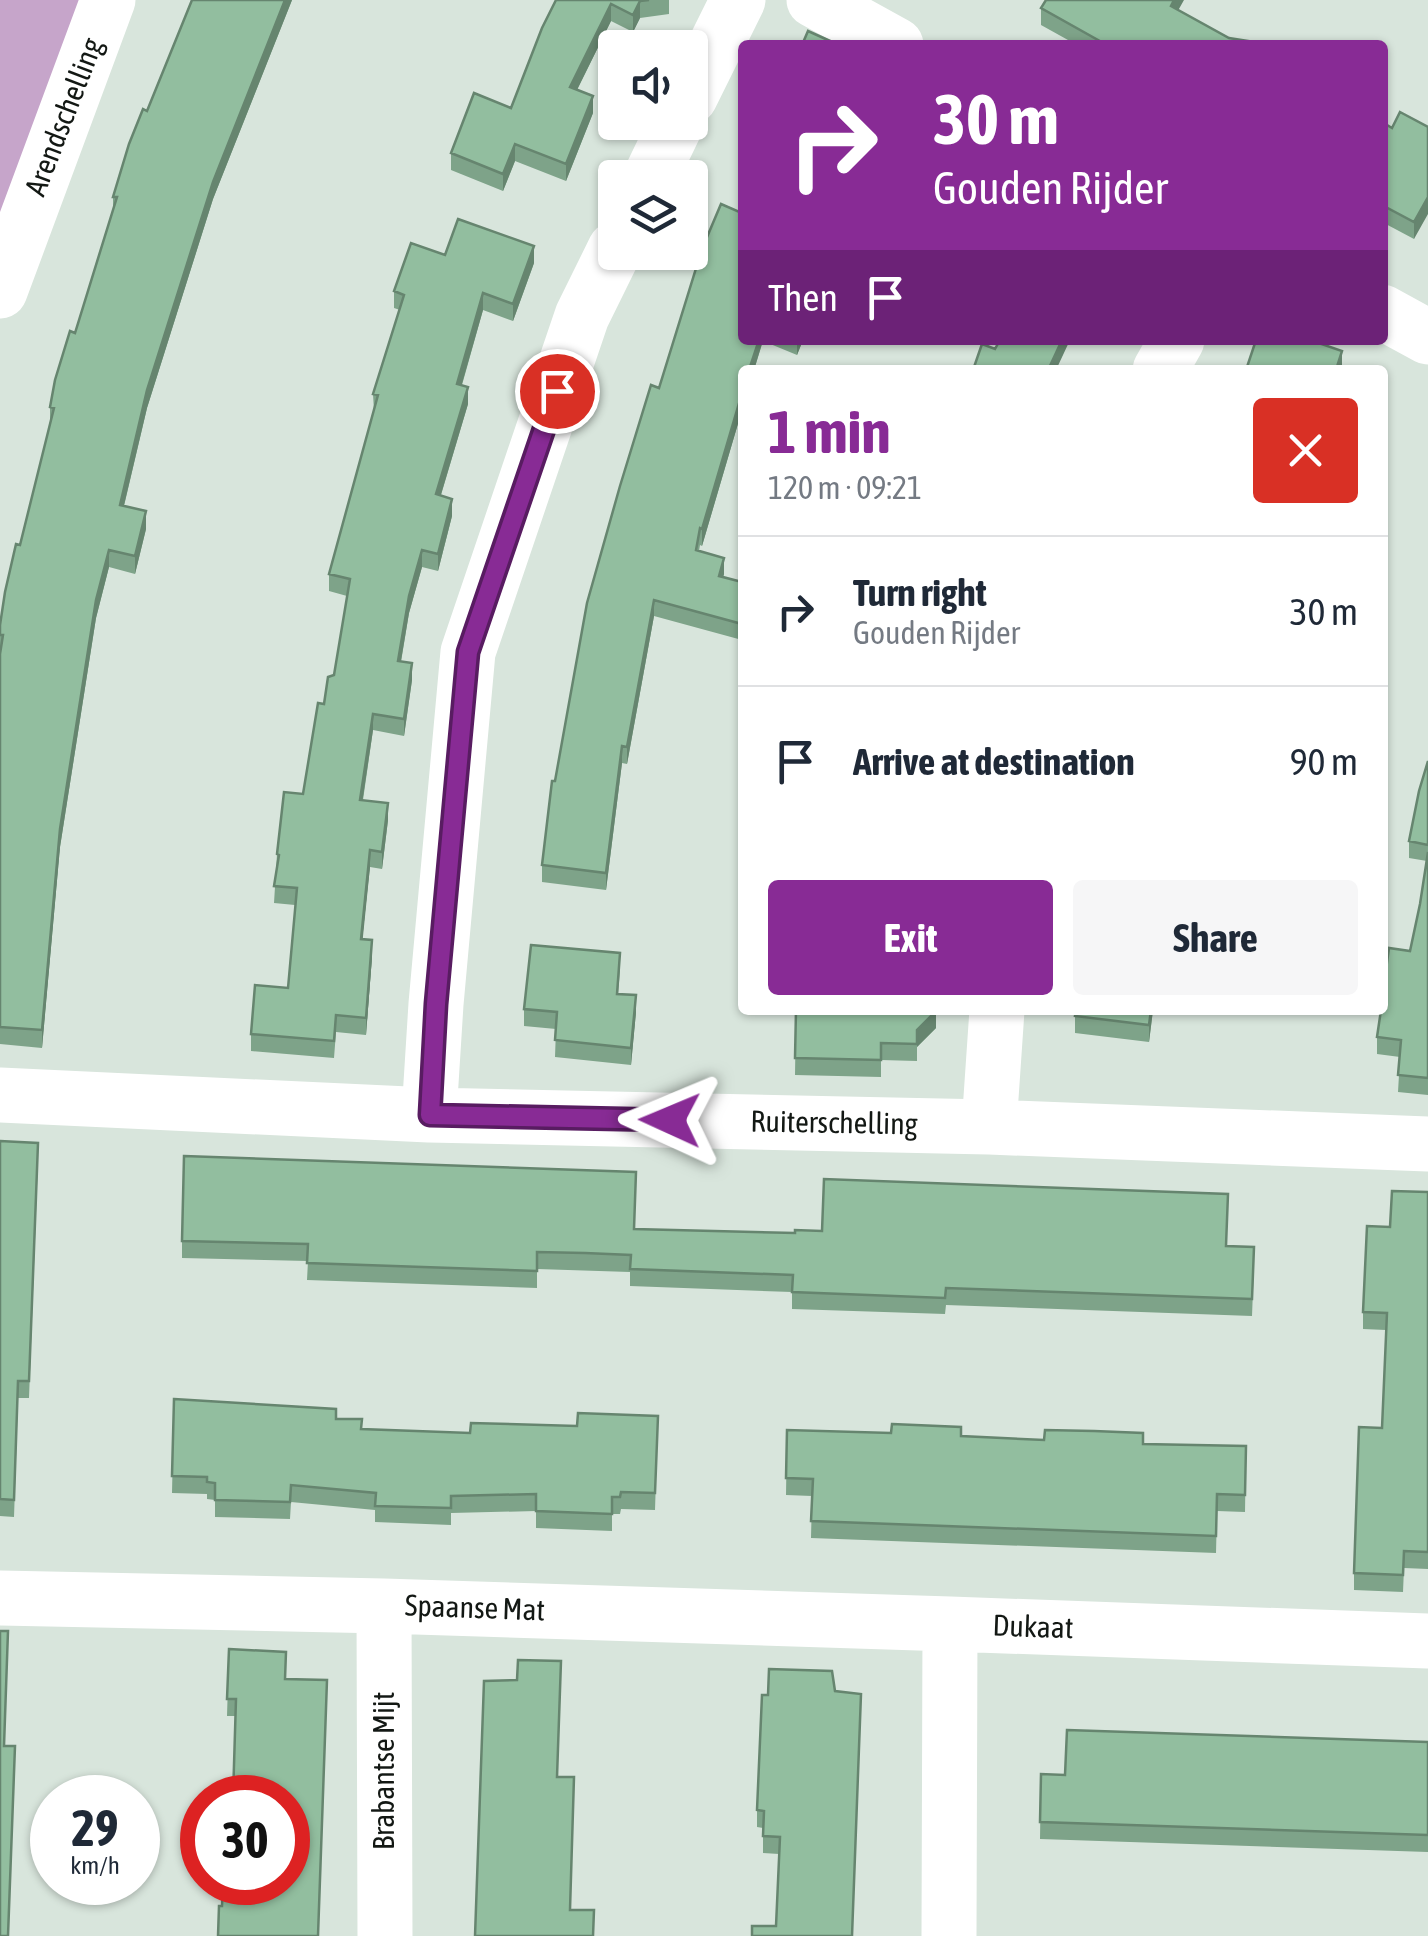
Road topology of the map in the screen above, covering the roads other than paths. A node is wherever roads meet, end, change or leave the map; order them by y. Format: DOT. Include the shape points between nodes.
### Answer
graph roads {
  1 [pos="108,0"];
  2 [pos="738,0"];
  3 [pos="814,0"];
  4 [pos="887,40"];
  5 [pos="708,61"];
  6 [pos="605,270"];
  7 [pos="0,290"];
  8 [pos="1388,315"];
  9 [pos="1428,337"];
  10 [pos="996,1015"];
  11 [pos="0,1095"];
  12 [pos="430,1115"];
  13 [pos="989,1126"];
  14 [pos="1428,1144"];
  15 [pos="0,1598"];
  16 [pos="384,1606"];
  17 [pos="950,1624"];
  18 [pos="1428,1640"];
  19 [pos="384,1936"];
  20 [pos="949,1936"];
  1 -- 7 [label="street, Arendschelling"];
  2 -- 5 [label="street"];
  3 -- 4 [label="street"];
  6 -- 12 [label="street" via="582,316 468,652"];
  8 -- 9 [label="street"];
  10 -- 13 [label="street"];
  11 -- 12 [label="street, Ruiterschelling"];
  12 -- 13 [label="street, Ruiterschelling"];
  13 -- 14 [label="street, Ruiterschelling"];
  15 -- 16 [label="street, Spaanse Mat"];
  16 -- 17 [label="street, Spaanse Mat"];
  16 -- 19 [label="street, Brabantse Mijt"];
  17 -- 18 [label="street, Dukaat"];
  17 -- 20 [label="street, Dukaat"];
}
